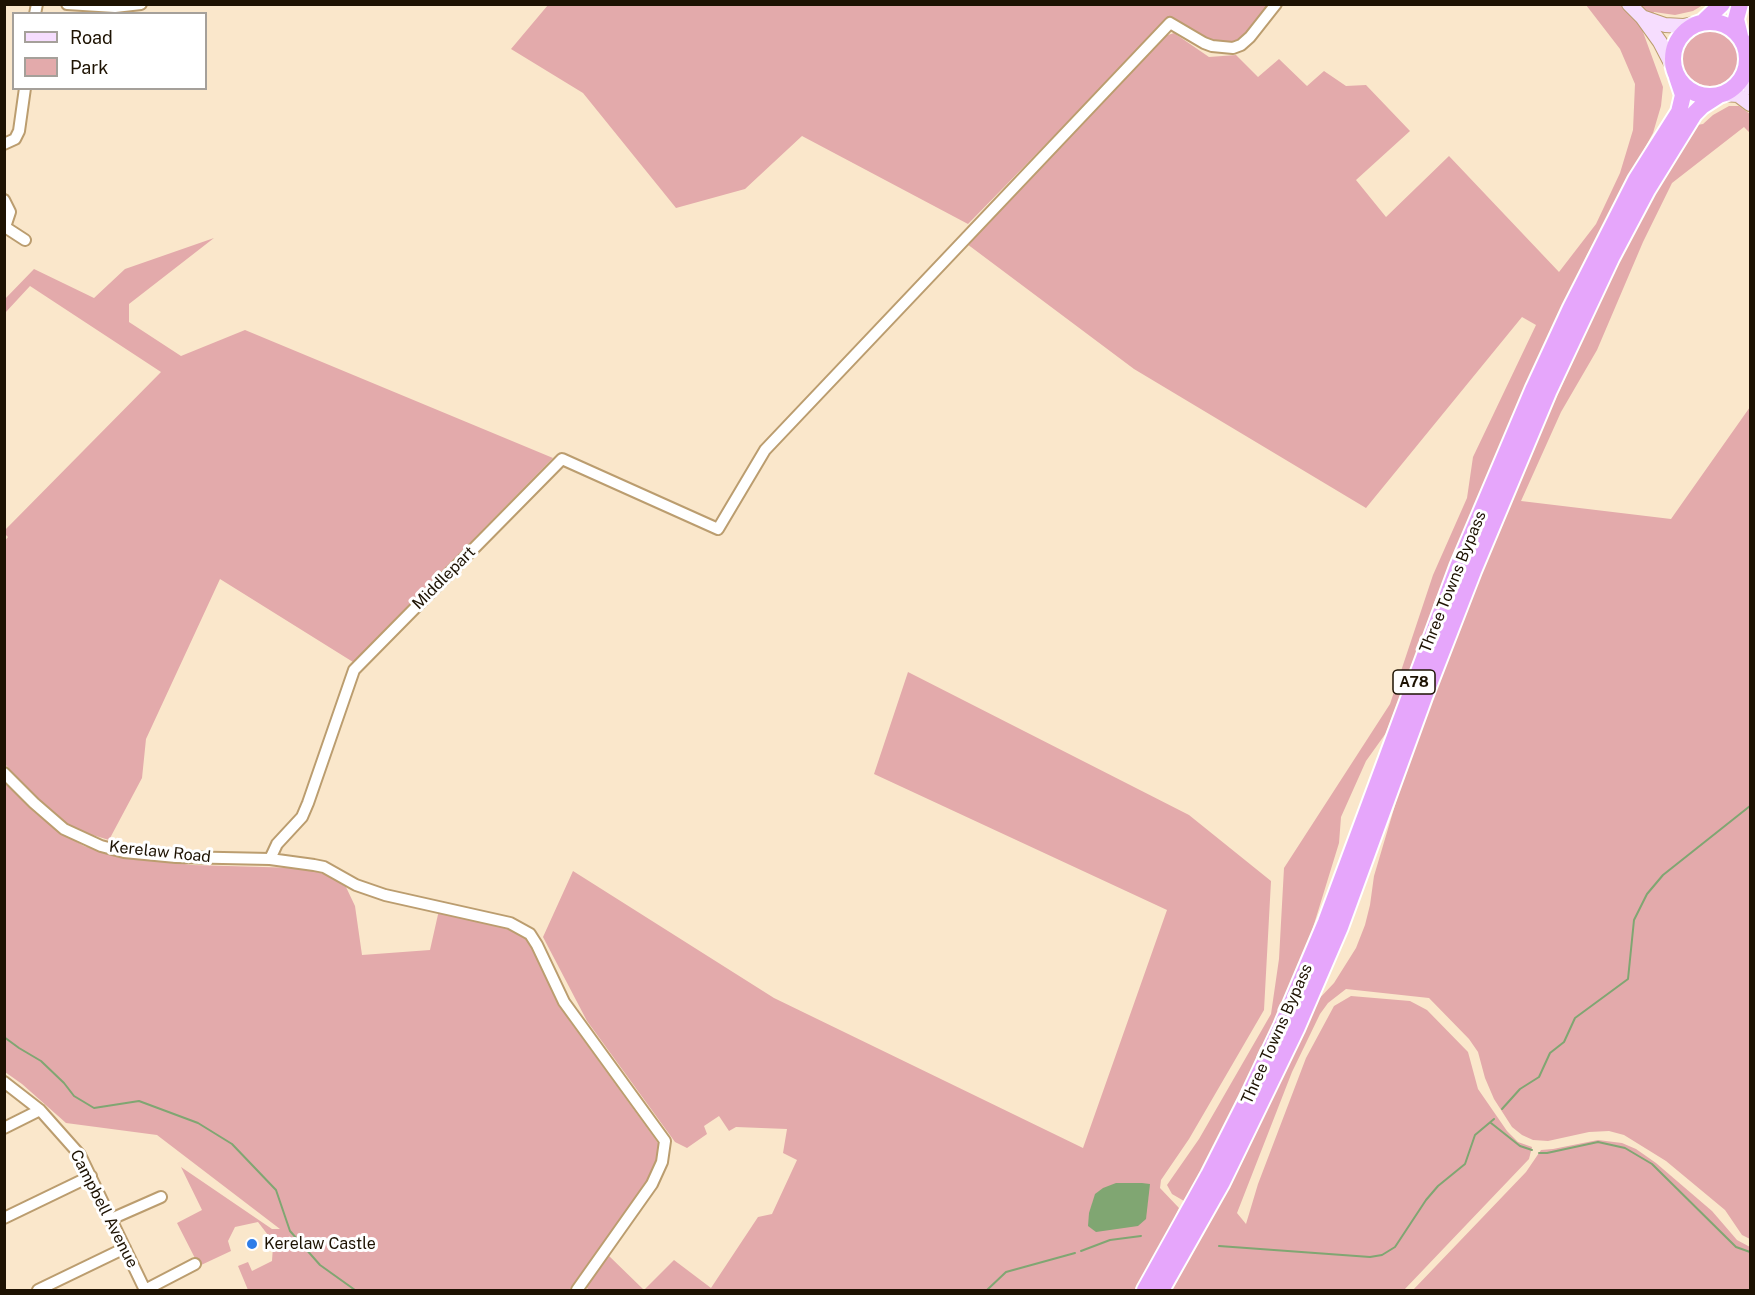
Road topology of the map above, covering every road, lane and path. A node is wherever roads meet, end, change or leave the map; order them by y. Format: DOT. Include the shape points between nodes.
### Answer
graph roads {
  1 [pos="67,4"];
  2 [pos="141,4"];
  3 [pos="1276,4"];
  4 [pos="1629,4"];
  5 [pos="1722,4"];
  6 [pos="1740,4"];
  7 [pos="1642,17"];
  8 [pos="1700,22"];
  9 [pos="1740,36"];
  10 [pos="1747,60"];
  11 [pos="1675,72"];
  12 [pos="1750,87"];
  13 [pos="25,90"];
  14 [pos="1721,94"];
  15 [pos="1750,104"];
  16 [pos="4,144"];
  17 [pos="4,200"];
  18 [pos="25,240"];
  19 [pos="4,773"];
  20 [pos="270,859"];
  21 [pos="4,1082"];
  22 [pos="40,1110"];
  23 [pos="4,1128"];
  24 [pos="91,1176"];
  25 [pos="161,1197"];
  26 [pos="4,1218"];
  27 [pos="111,1219"];
  28 [pos="125,1248"];
  29 [pos="195,1264"];
  30 [pos="38,1290"];
  31 [pos="145,1290"];
  32 [pos="577,1290"];
  33 [pos="1145,1290"];
  34 [pos="1161,1290"];
  1 -- 2 [label="street"];
  3 -- 20 [label="street, Middlepart" via="1250,37 1233,48 1212,46 1170,23 765,450 718,529 562,459 354,670 302,817 277,844"];
  4 -- 7 [label="main road"];
  5 -- 8 [label="highway"];
  6 -- 9 [label="highway" via="1736,19"];
  7 -- 8 [label="main road" via="1665,25"];
  7 -- 11 [label="main road"];
  8 -- 9 [label="highway" via="1725,24"];
  8 -- 11 [label="highway" via="1685,30 1677,41 1672,52"];
  9 -- 10 [label="highway"];
  10 -- 12 [label="main road"];
  10 -- 14 [label="highway" via="1739,82"];
  11 -- 14 [label="highway" via="1689,90"];
  11 -- 33 [label="highway, Three Towns Bypass / A78" via="1683,95 1679,112 1636,180 1598,252 1529,399 1458,567 1326,922 1282,1026 1209,1175"];
  13 -- 16 [label="street" via="19,131 15,139"];
  14 -- 15 [label="main road" via="1738,95"];
  14 -- 34 [label="highway, Three Towns Bypass / A78" via="1694,114 1647,190 1553,380 1473,571 1340,927 1222,1182"];
  17 -- 18 [label="street" via="10,212 5,227"];
  19 -- 20 [label="street, Kerelaw Road" via="64,829 101,846 176,858"];
  20 -- 32 [label="street, Kerelaw Road" via="324,867 356,885 385,895 510,923 530,934 564,1002 665,1141 662,1162 652,1184"];
  21 -- 22 [label="street, Campbell Avenue"];
  22 -- 23 [label="street"];
  22 -- 24 [label="street, Campbell Avenue" via="74,1147"];
  24 -- 26 [label="street"];
  24 -- 27 [label="street, Campbell Avenue"];
  25 -- 27 [label="street"];
  27 -- 28 [label="street, Campbell Avenue"];
  28 -- 30 [label="street"];
  28 -- 31 [label="street, Campbell Avenue"];
  29 -- 31 [label="street"];
}
